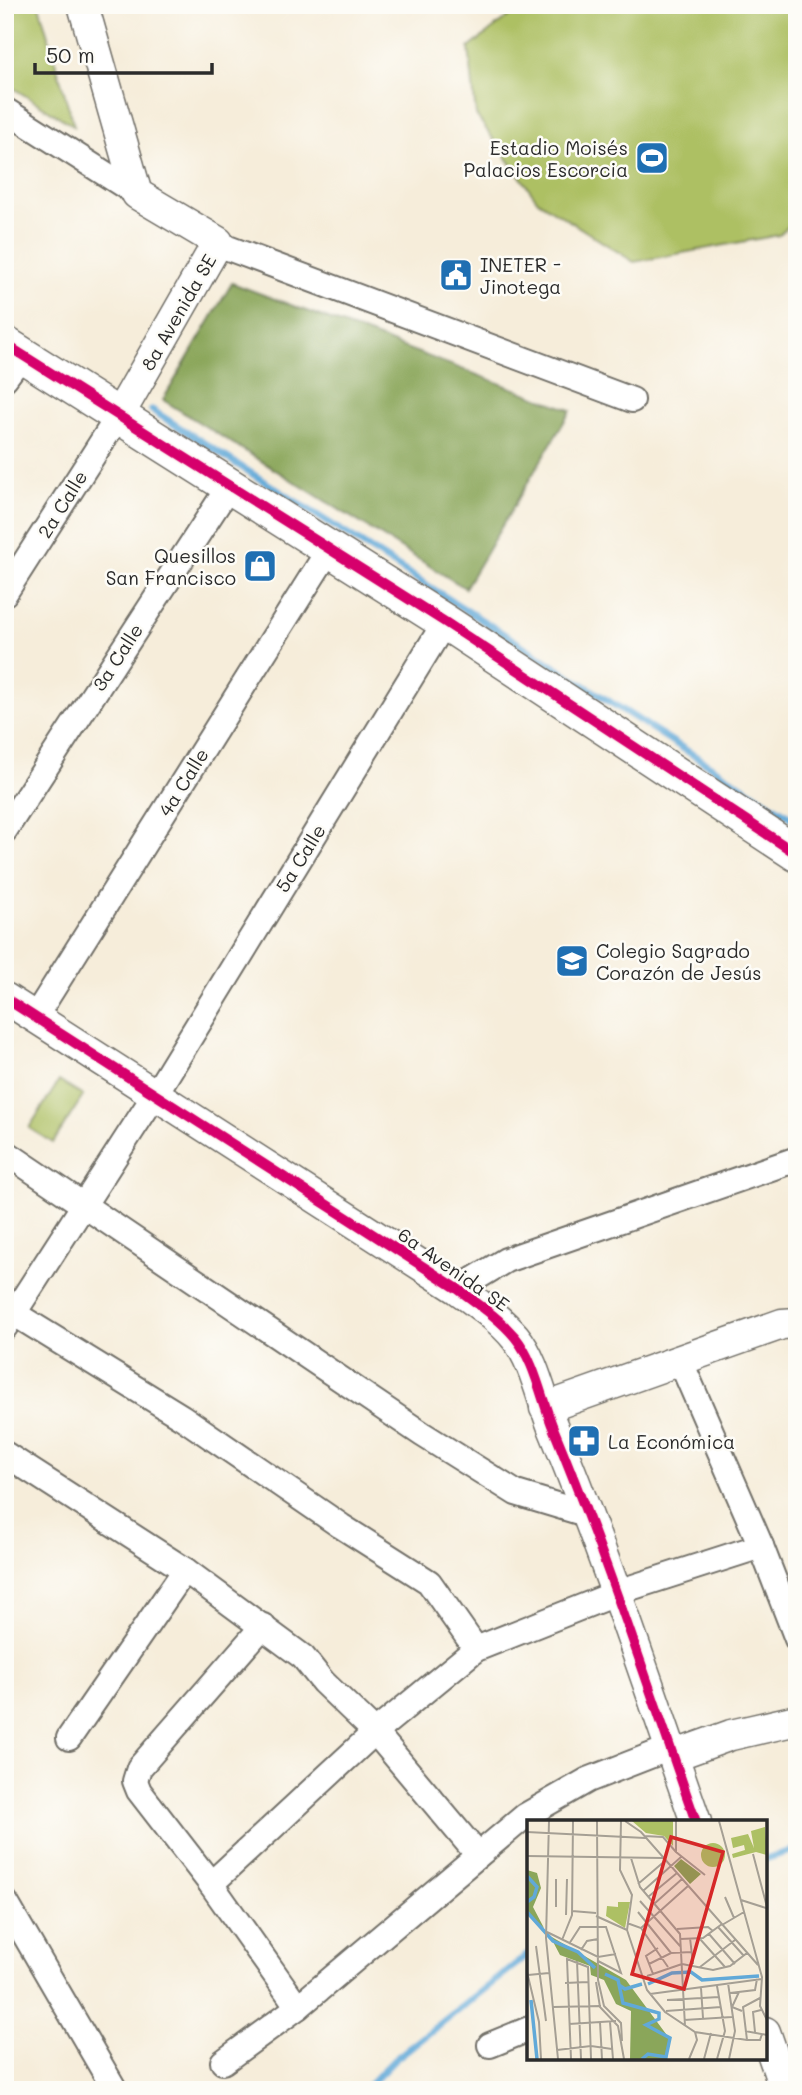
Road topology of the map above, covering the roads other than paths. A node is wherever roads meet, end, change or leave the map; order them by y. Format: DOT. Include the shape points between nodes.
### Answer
graph roads {
  1 [pos="83,5"];
  2 [pos="5,110"];
  3 [pos="137,194"];
  4 [pos="218,242"];
  5 [pos="11,358"];
  6 [pos="632,400"];
  7 [pos="119,415"];
  8 [pos="230,485"];
  9 [pos="330,548"];
  10 [pos="5,593"];
  11 [pos="445,622"];
  12 [pos="5,830"];
  13 [pos="797,854"];
  14 [pos="5,998"];
  15 [pos="35,1017"];
  16 [pos="156,1093"];
  17 [pos="5,1152"];
  18 [pos="797,1159"];
  19 [pos="86,1205"];
  20 [pos="458,1289"];
  21 [pos="8,1316"];
  22 [pos="797,1323"];
  23 [pos="680,1360"];
  24 [pos="545,1408"];
  25 [pos="5,1454"];
  26 [pos="589,1515"];
  27 [pos="761,1546"];
  28 [pos="185,1570"];
  29 [pos="617,1592"];
  30 [pos="263,1626"];
  31 [pos="797,1639"];
  32 [pos="476,1649"];
  33 [pos="797,1720"];
  34 [pos="375,1732"];
  35 [pos="69,1738"];
  36 [pos="672,1752"];
  37 [pos="694,1820"];
  38 [pos="478,1855"];
  39 [pos="211,1884"];
  40 [pos="5,1901"];
  41 [pos="298,2007"];
  42 [pos="527,2030"];
  43 [pos="767,2038"];
  44 [pos="490,2045"];
  45 [pos="223,2062"];
  46 [pos="115,2090"];
  47 [pos="785,2090"];
  1 -- 3 [label="street"];
  2 -- 3 [label="street"];
  3 -- 4 [label="street, 8a Avenida SE"];
  4 -- 6 [label="street"];
  4 -- 7 [label="street, 8a Avenida SE"];
  5 -- 7 [label="main road"];
  7 -- 8 [label="main road"];
  7 -- 10 [label="street, 2a Calle"];
  8 -- 9 [label="main road"];
  8 -- 12 [label="street, 3a Calle"];
  9 -- 11 [label="main road"];
  9 -- 15 [label="street, 4a Calle"];
  11 -- 13 [label="main road"];
  11 -- 16 [label="street, 5a Calle"];
  14 -- 15 [label="street, 6a Avenida SE"];
  15 -- 16 [label="street, 6a Avenida SE"];
  16 -- 19 [label="street, 5a Calle"];
  16 -- 20 [label="street, 6a Avenida SE"];
  17 -- 19 [label="street"];
  18 -- 20 [label="street" via="506,1260"];
  19 -- 21 [label="street, 5a Calle"];
  19 -- 26 [label="street" via="516,1493"];
  20 -- 24 [label="street, 6a Avenida SE" via="517,1339"];
  21 -- 32 [label="street" via="183,1417 429,1583"];
  22 -- 23 [label="street" via="782,1324"];
  23 -- 24 [label="street"];
  23 -- 27 [label="street"];
  24 -- 26 [label="street, 6a Avenida SE"];
  25 -- 28 [label="street"];
  26 -- 29 [label="street, 6a Avenida SE"];
  27 -- 29 [label="street"];
  27 -- 31 [label="street"];
  28 -- 30 [label="street"];
  28 -- 35 [label="street"];
  29 -- 32 [label="street"];
  29 -- 36 [label="street, 6a Avenida SE"];
  30 -- 34 [label="street" via="303,1657"];
  30 -- 39 [label="street" via="139,1768 135,1781"];
  32 -- 34 [label="street"];
  33 -- 36 [label="street"];
  34 -- 38 [label="street"];
  34 -- 39 [label="street"];
  36 -- 37 [label="street, 6a Avenida SE"];
  36 -- 38 [label="street" via="588,1780 525,1816"];
  38 -- 41 [label="street"];
  39 -- 41 [label="street"];
  40 -- 46 [label="street"];
  41 -- 45 [label="street"];
  42 -- 44 [label="street"];
  43 -- 47 [label="street"];
}
